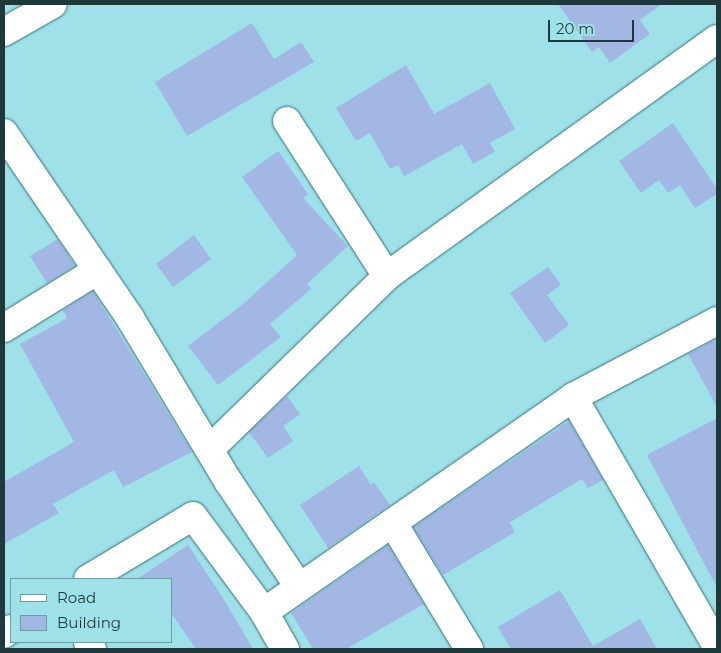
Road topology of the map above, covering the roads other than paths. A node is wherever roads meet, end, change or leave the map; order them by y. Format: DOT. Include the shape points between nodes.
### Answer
graph roads {
  1 [pos="53,4"];
  2 [pos="4,32"];
  3 [pos="717,39"];
  4 [pos="287,121"];
  5 [pos="4,133"];
  6 [pos="98,270"];
  7 [pos="387,276"];
  8 [pos="717,321"];
  9 [pos="4,328"];
  10 [pos="573,397"];
  11 [pos="210,449"];
  12 [pos="394,525"];
  13 [pos="90,578"];
  14 [pos="299,587"];
  15 [pos="264,612"];
  16 [pos="717,646"];
  17 [pos="285,649"];
  18 [pos="469,649"];
  1 -- 2 [label="street"];
  3 -- 7 [label="street"];
  4 -- 7 [label="street"];
  5 -- 6 [label="street"];
  6 -- 9 [label="street"];
  6 -- 11 [label="street"];
  7 -- 11 [label="street"];
  8 -- 10 [label="street"];
  10 -- 12 [label="street"];
  10 -- 16 [label="street"];
  11 -- 14 [label="street"];
  12 -- 14 [label="street"];
  12 -- 18 [label="street"];
  13 -- 15 [label="street" via="193,516"];
  14 -- 15 [label="street"];
  15 -- 17 [label="street"];
}
